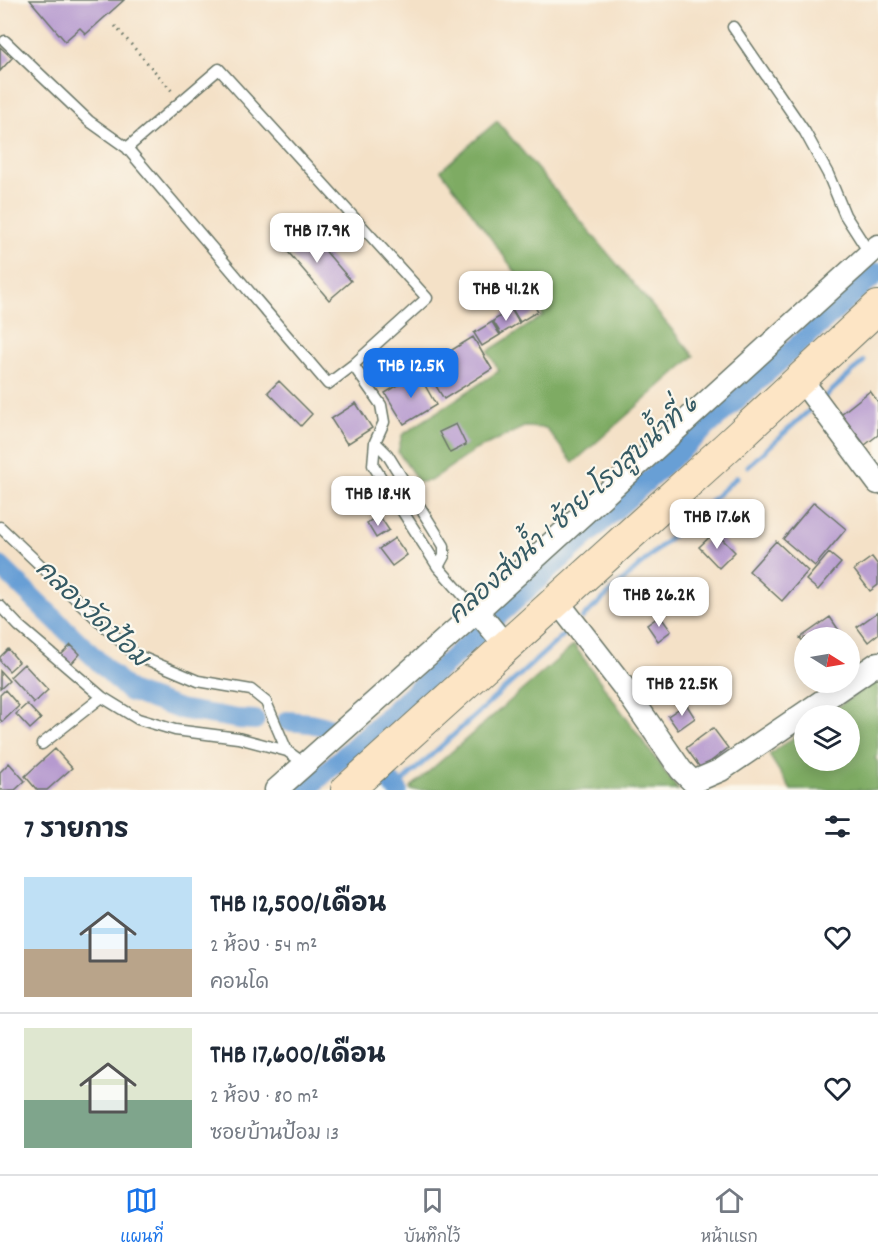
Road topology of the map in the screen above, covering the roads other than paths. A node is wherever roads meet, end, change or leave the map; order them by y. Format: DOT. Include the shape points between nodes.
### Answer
graph roads {
  1 [pos="733,27"];
  2 [pos="5,41"];
  3 [pos="127,148"];
  4 [pos="874,250"];
  5 [pos="878,307"];
  6 [pos="353,365"];
  7 [pos="800,378"];
  8 [pos="375,442"];
  9 [pos="878,483"];
  10 [pos="0,527"];
  11 [pos="438,567"];
  12 [pos="557,601"];
  13 [pos="0,606"];
  14 [pos="491,628"];
  15 [pos="878,663"];
  16 [pos="102,697"];
  17 [pos="42,744"];
  18 [pos="296,757"];
  19 [pos="276,790"];
  20 [pos="347,790"];
  1 -- 4 [label="lane" via="805,132 845,215"];
  2 -- 3 [label="lane" via="88,121"];
  3 -- 6 [label="lane" via="328,384"];
  3 -- 6 [label="lane" via="219,69 427,298"];
  4 -- 14 [label="street"];
  5 -- 7 [label="main road"];
  6 -- 8 [label="lane" via="381,405 384,422"];
  7 -- 9 [label="street"];
  7 -- 12 [label="main road"];
  8 -- 11 [label="lane" via="373,465"];
  8 -- 11 [label="lane" via="387,454 444,546"];
  10 -- 18 [label="lane" via="134,654 198,681 251,690 266,702"];
  11 -- 14 [label="lane"];
  12 -- 14 [label="main road"];
  12 -- 15 [label="street" via="693,782 721,770"];
  13 -- 16 [label="lane"];
  14 -- 18 [label="street"];
  14 -- 20 [label="main road"];
  16 -- 17 [label="lane"];
  16 -- 18 [label="lane" via="138,719 176,730 238,738"];
  18 -- 19 [label="street"];
}
